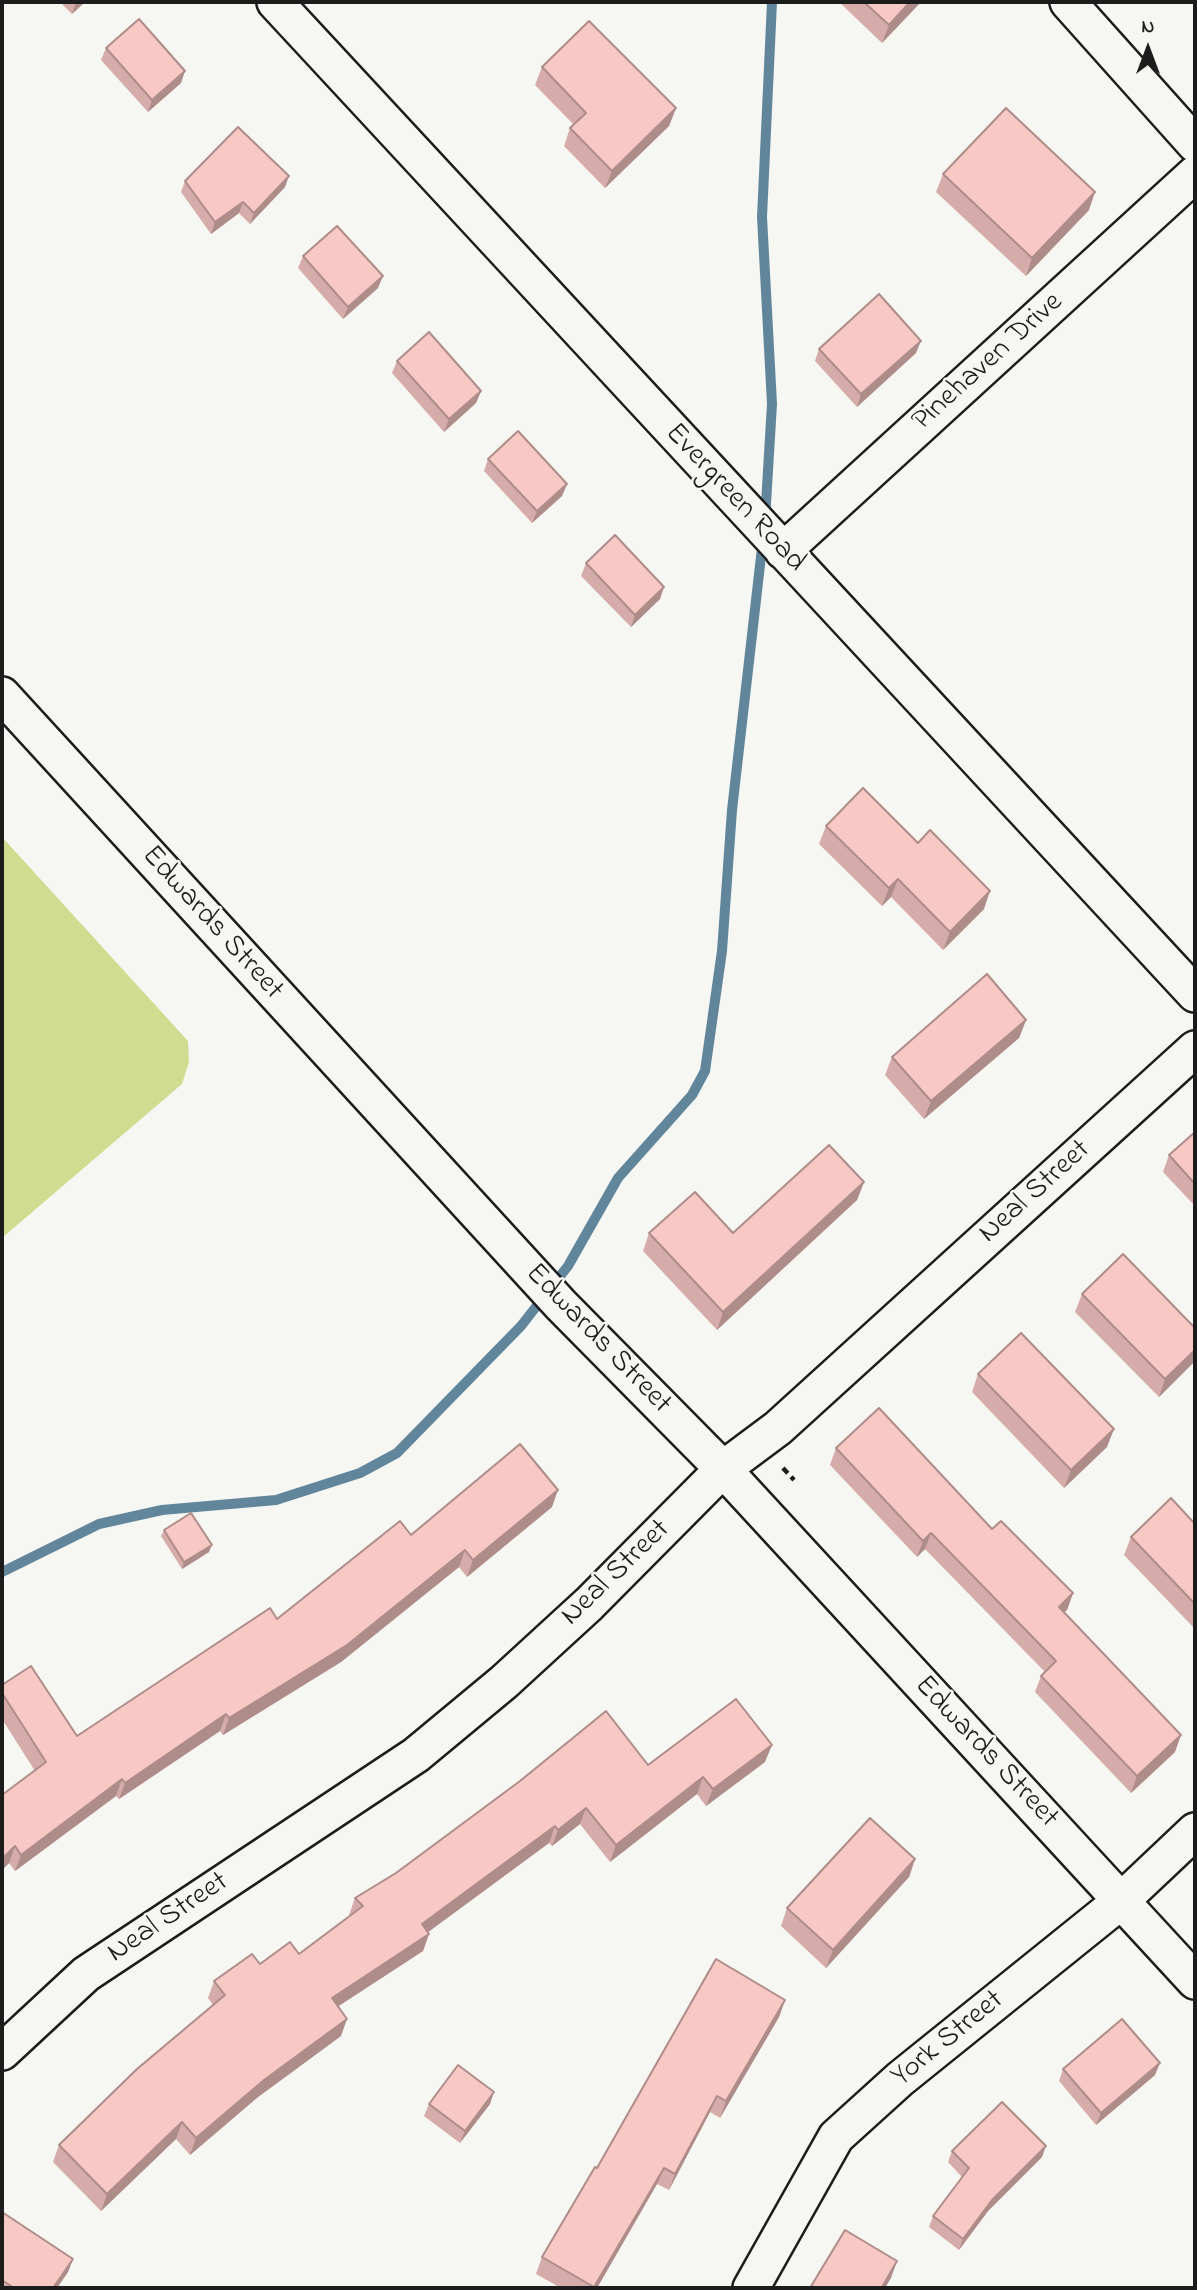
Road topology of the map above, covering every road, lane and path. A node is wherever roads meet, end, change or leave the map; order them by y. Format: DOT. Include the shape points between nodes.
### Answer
graph roads {
  1 [pos="275,2"];
  2 [pos="1068,2"];
  3 [pos="1195,144"];
  4 [pos="1195,174"];
  5 [pos="783,551"];
  6 [pos="2,695"];
  7 [pos="1195,995"];
  8 [pos="1195,1049"];
  9 [pos="723,1469"];
  10 [pos="1195,1831"];
  11 [pos="1121,1901"];
  12 [pos="1195,1981"];
  13 [pos="2,2052"];
  14 [pos="751,2288"];
  1 -- 5 [label="street, Evergreen Road"];
  2 -- 3 [label="street"];
  4 -- 5 [label="street, Pinehaven Drive"];
  5 -- 7 [label="street, Evergreen Road"];
  6 -- 9 [label="street, Edwards Street" via="551,1294"];
  8 -- 9 [label="street, Neal Street" via="778,1428"];
  9 -- 11 [label="street, Edwards Street"];
  9 -- 13 [label="street, Neal Street" via="589,1604 416,1755 86,1975"];
  10 -- 11 [label="street, York Street"];
  11 -- 12 [label="street, Edwards Street"];
  11 -- 14 [label="street, York Street" via="900,2079 836,2137"];
}
